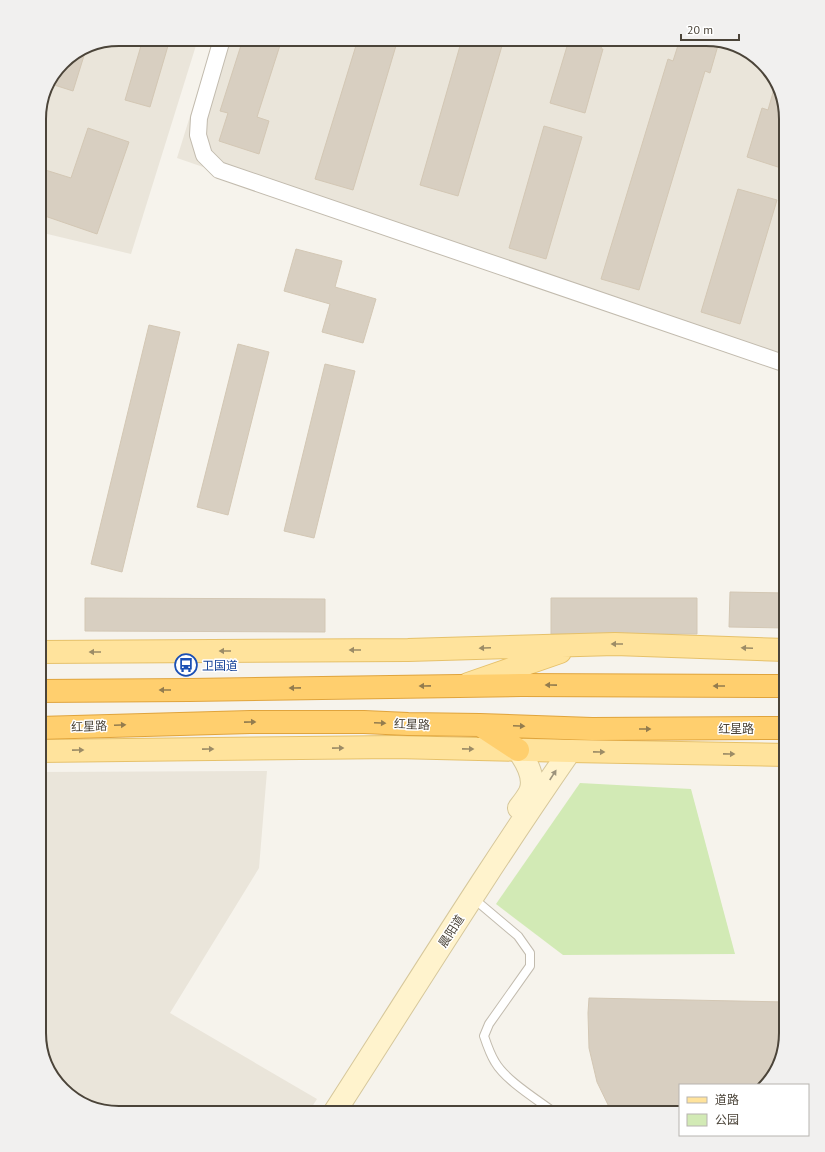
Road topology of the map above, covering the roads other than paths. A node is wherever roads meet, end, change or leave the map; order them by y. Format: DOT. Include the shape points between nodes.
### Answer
graph roads {
  1 [pos="220,46"];
  2 [pos="779,362"];
  3 [pos="779,650"];
  4 [pos="46,652"];
  5 [pos="520,666"];
  6 [pos="779,686"];
  7 [pos="46,691"];
  8 [pos="480,725"];
  9 [pos="46,728"];
  10 [pos="779,728"];
  11 [pos="592,729"];
  12 [pos="518,750"];
  13 [pos="46,751"];
  14 [pos="570,752"];
  15 [pos="779,755"];
  16 [pos="469,895"];
  17 [pos="328,1106"];
  18 [pos="338,1106"];
  19 [pos="545,1106"];
  1 -- 2 [label="street" via="199,118 198,135 204,155 219,170"];
  3 -- 5 [label="main road, one-way" via="580,645"];
  5 -- 4 [label="main road, one-way" via="400,650"];
  6 -- 5 [label="highway, one-way" via="581,686"];
  5 -- 7 [label="highway, one-way" via="464,686"];
  9 -- 8 [label="highway, 红星路, one-way" via="250,722"];
  8 -- 11 [label="highway, 红星路, one-way"];
  8 -- 12 [label="highway"];
  11 -- 10 [label="highway, 红星路, one-way"];
  11 -- 14 [label="main road"];
  13 -- 12 [label="main road, one-way" via="395,747"];
  12 -- 14 [label="main road"];
  12 -- 16 [label="main road, 晨阳道" via="528,765 530,791"];
  14 -- 15 [label="main road, one-way"];
  16 -- 14 [label="main road, 晨阳道, one-way"];
  16 -- 17 [label="main road, 晨阳道"];
  16 -- 18 [label="main road, 晨阳道"];
  16 -- 19 [label="lane" via="518,936 530,953 530,966 489,1024 484,1036 495,1063 506,1077"];
}
